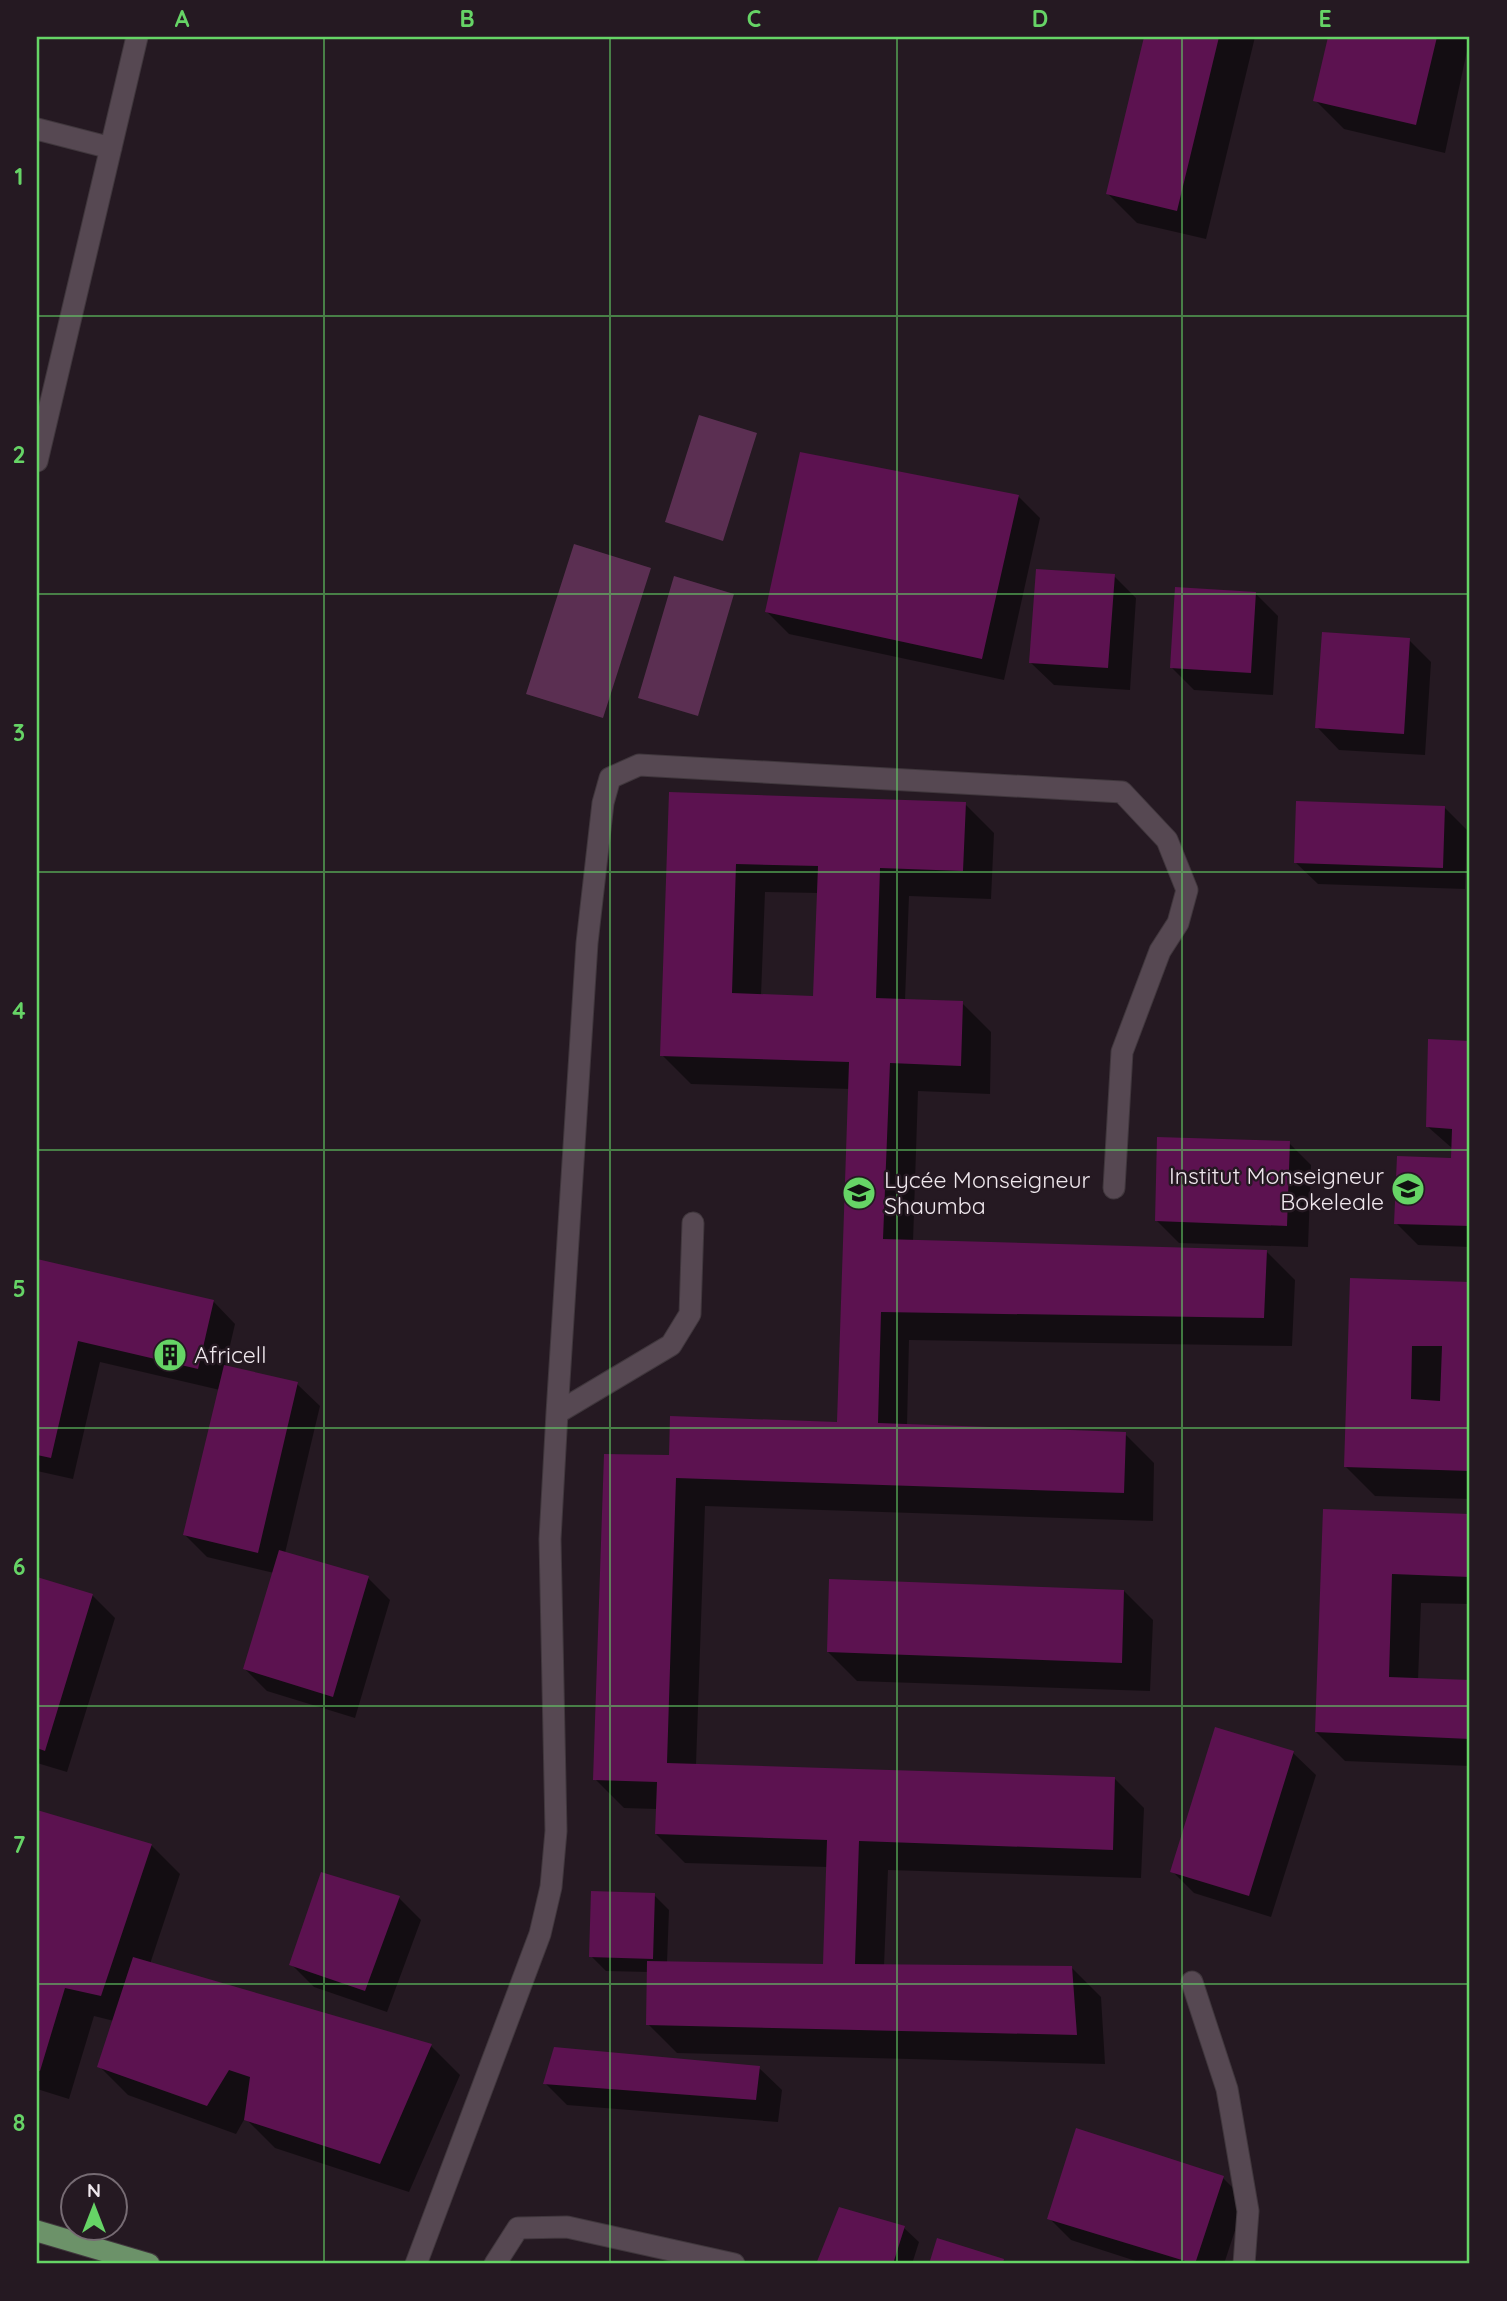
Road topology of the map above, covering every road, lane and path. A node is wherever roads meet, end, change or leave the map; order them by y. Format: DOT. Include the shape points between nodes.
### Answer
graph roads {
  1 [pos="138,37"];
  2 [pos="37,129"];
  3 [pos="111,148"];
  4 [pos="37,461"];
  5 [pos="1114,1188"];
  6 [pos="693,1223"];
  7 [pos="557,1413"];
  8 [pos="1192,1982"];
  9 [pos="37,2231"];
  10 [pos="149,2264"];
  11 [pos="416,2264"];
  12 [pos="495,2264"];
  13 [pos="734,2264"];
  14 [pos="1244,2264"];
  1 -- 3 [label="street"];
  2 -- 3 [label="street"];
  3 -- 4 [label="street"];
  5 -- 7 [label="street" via="1122,1052 1160,951 1178,923 1187,890 1167,840 1122,792 639,765 610,778 603,803 587,943"];
  6 -- 7 [label="street" via="690,1314 671,1345"];
  7 -- 11 [label="street" via="550,1539 556,1831 551,1887 540,1934"];
  8 -- 14 [label="street" via="1227,2090 1248,2211"];
  9 -- 10 [label="main road"];
  12 -- 13 [label="street" via="518,2228 568,2227"];
}
